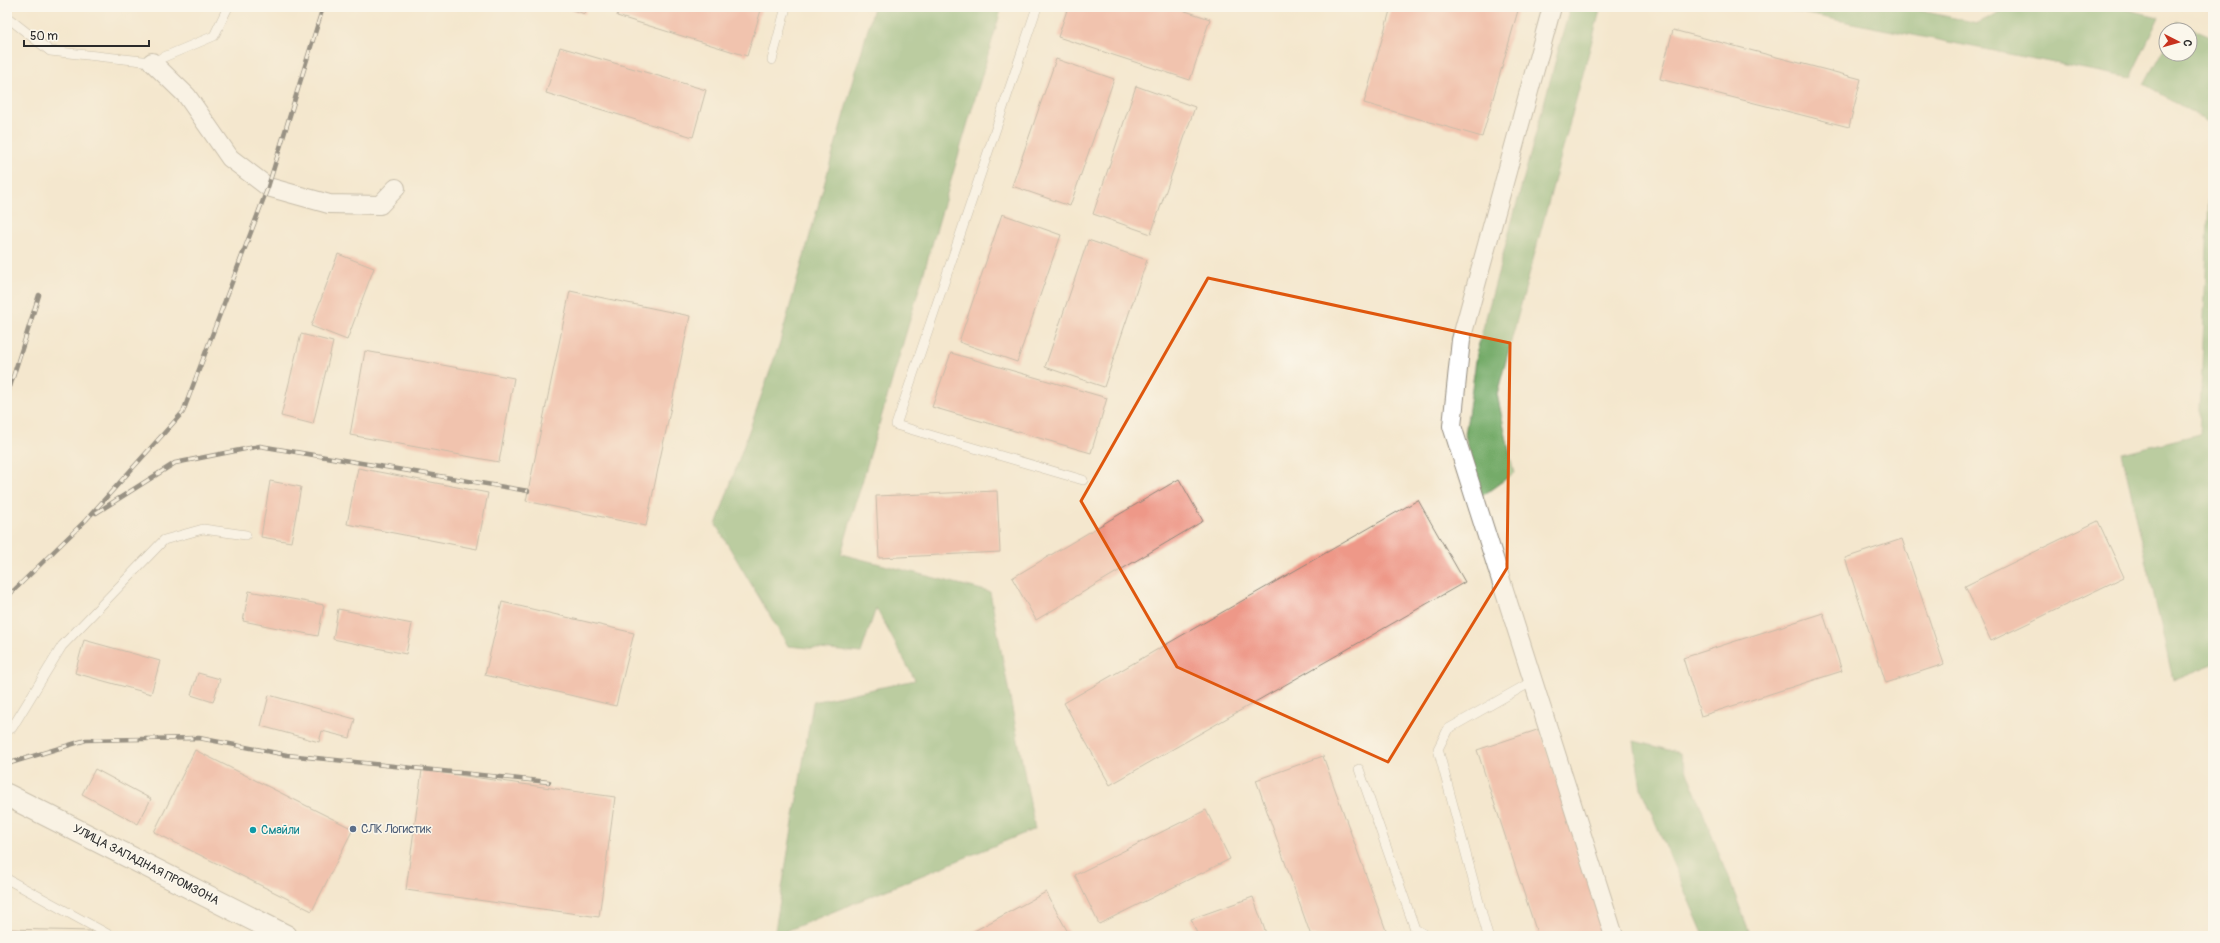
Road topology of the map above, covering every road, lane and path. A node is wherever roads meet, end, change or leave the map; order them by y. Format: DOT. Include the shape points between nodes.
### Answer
graph roads {
  1 [pos="228,7"];
  2 [pos="786,7"];
  3 [pos="1037,7"];
  4 [pos="1552,7"];
  5 [pos="7,17"];
  6 [pos="772,60"];
  7 [pos="152,62"];
  8 [pos="396,188"];
  9 [pos="1083,480"];
  10 [pos="246,535"];
  11 [pos="1533,682"];
  12 [pos="7,730"];
  13 [pos="1359,769"];
  14 [pos="7,795"];
  15 [pos="7,879"];
  16 [pos="261,930"];
  17 [pos="111,936"];
  18 [pos="286,936"];
  19 [pos="1427,936"];
  20 [pos="1488,936"];
  21 [pos="1614,936"];
  1 -- 7 [label="lane" via="214,36"];
  2 -- 6 [label="lane"];
  3 -- 9 [label="lane" via="896,426"];
  4 -- 11 [label="street" via="1461,340 1452,426"];
  5 -- 7 [label="lane" via="50,51"];
  7 -- 8 [label="street" via="187,96 230,158 268,187 329,204 380,205"];
  10 -- 12 [label="lane" via="204,529 164,540 62,646 12,728"];
  11 -- 20 [label="lane" via="1448,729 1438,749"];
  11 -- 21 [label="street"];
  13 -- 19 [label="lane" via="1415,929"];
  14 -- 16 [label="street, УЛИЦА ЗАПАДНАЯ ПРОМЗОНА"];
  15 -- 17 [label="lane"];
  16 -- 18 [label="street, УЛИЦА ЗАПАДНАЯ ПРОМЗОНА"];
}
